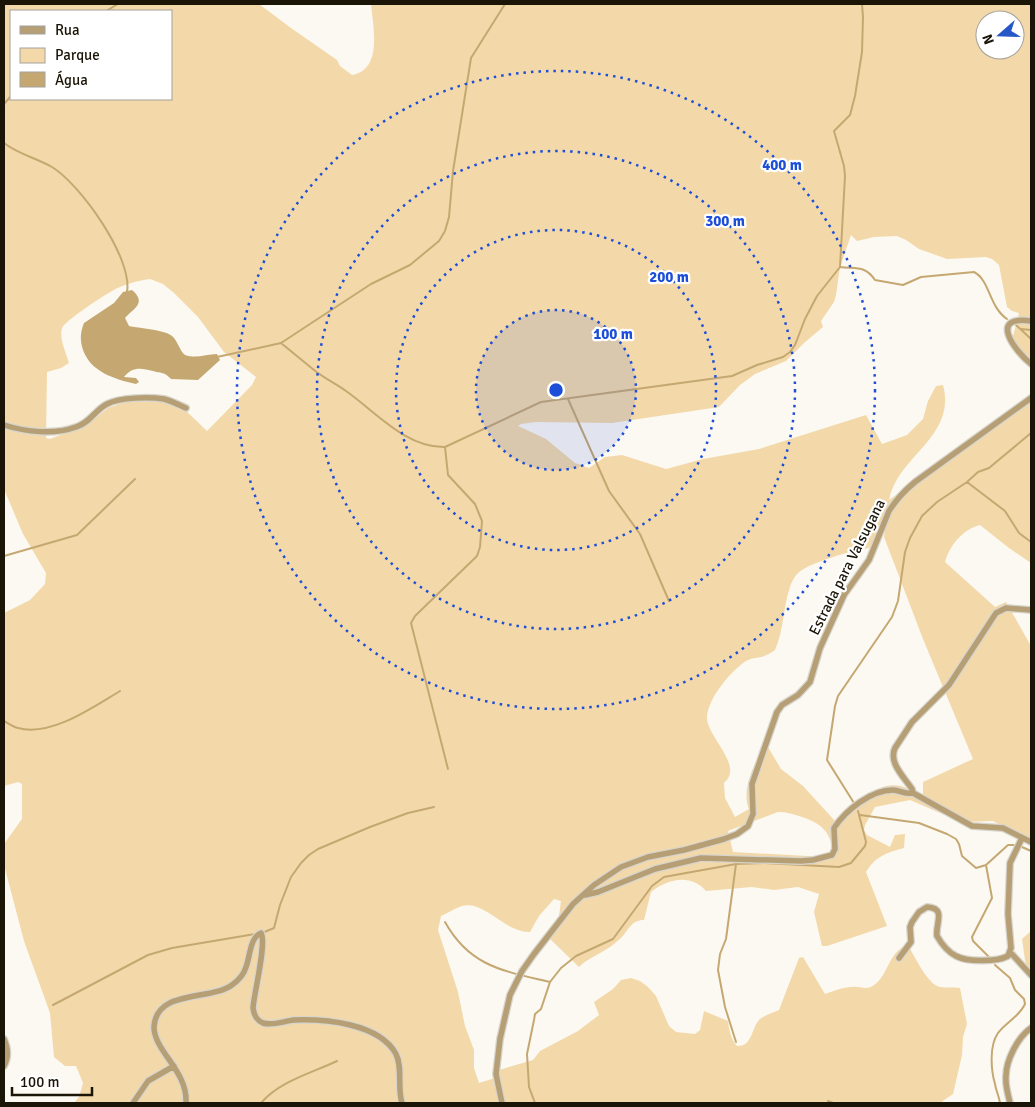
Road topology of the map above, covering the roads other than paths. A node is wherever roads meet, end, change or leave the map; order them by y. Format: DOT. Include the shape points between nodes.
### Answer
graph roads {
  1 [pos="1031,321"];
  2 [pos="1031,364"];
  3 [pos="1031,398"];
  4 [pos="186,408"];
  5 [pos="4,425"];
  6 [pos="1031,610"];
  7 [pos="913,793"];
  8 [pos="1022,838"];
  9 [pos="1031,842"];
  10 [pos="582,896"];
  11 [pos="1010,952"];
  12 [pos="899,958"];
  13 [pos="1031,975"];
  14 [pos="1031,1028"];
  15 [pos="4,1039"];
  16 [pos="4,1066"];
  17 [pos="174,1066"];
  18 [pos="133,1103"];
  19 [pos="186,1103"];
  20 [pos="402,1103"];
  21 [pos="502,1103"];
  22 [pos="1010,1103"];
  1 -- 2 [label="street" via="1013,321 1008,330 1015,349"];
  3 -- 10 [label="street, Estrada para Valsugana" via="915,482 893,504 869,560 844,595 820,648 810,682 798,695 782,704 777,712 752,784 753,814 748,826 724,839 628,863"];
  4 -- 5 [label="street" via="164,399 122,399 107,404 90,420 75,428 36,431"];
  6 -- 7 [label="street" via="1006,608 996,613 949,685 902,736 893,752 894,760"];
  7 -- 8 [label="street" via="972,826 1003,828"];
  7 -- 10 [label="street" via="896,790 878,793 847,814 834,828 835,849 827,857 801,861 701,858 655,869"];
  8 -- 9 [label="street"];
  8 -- 11 [label="street" via="1012,857 1008,878"];
  10 -- 21 [label="street, Estrada para Valsugana" via="534,954 510,996 497,1064"];
  11 -- 12 [label="street" via="1005,958 994,960 954,955 937,936 938,911 927,907 912,922 910,944"];
  11 -- 13 [label="street"];
  14 -- 22 [label="street" via="1008,1064 1006,1076"];
  15 -- 16 [label="street" via="8,1058"];
  17 -- 18 [label="street" via="148,1081"];
  17 -- 19 [label="street" via="185,1090"];
  17 -- 20 [label="street" via="155,1034 154,1026 161,1009 171,1003 223,990 235,983 246,968 254,938 261,933 262,950 252,1008 255,1017 268,1024 297,1020 324,1022 374,1033 396,1054"];
}
